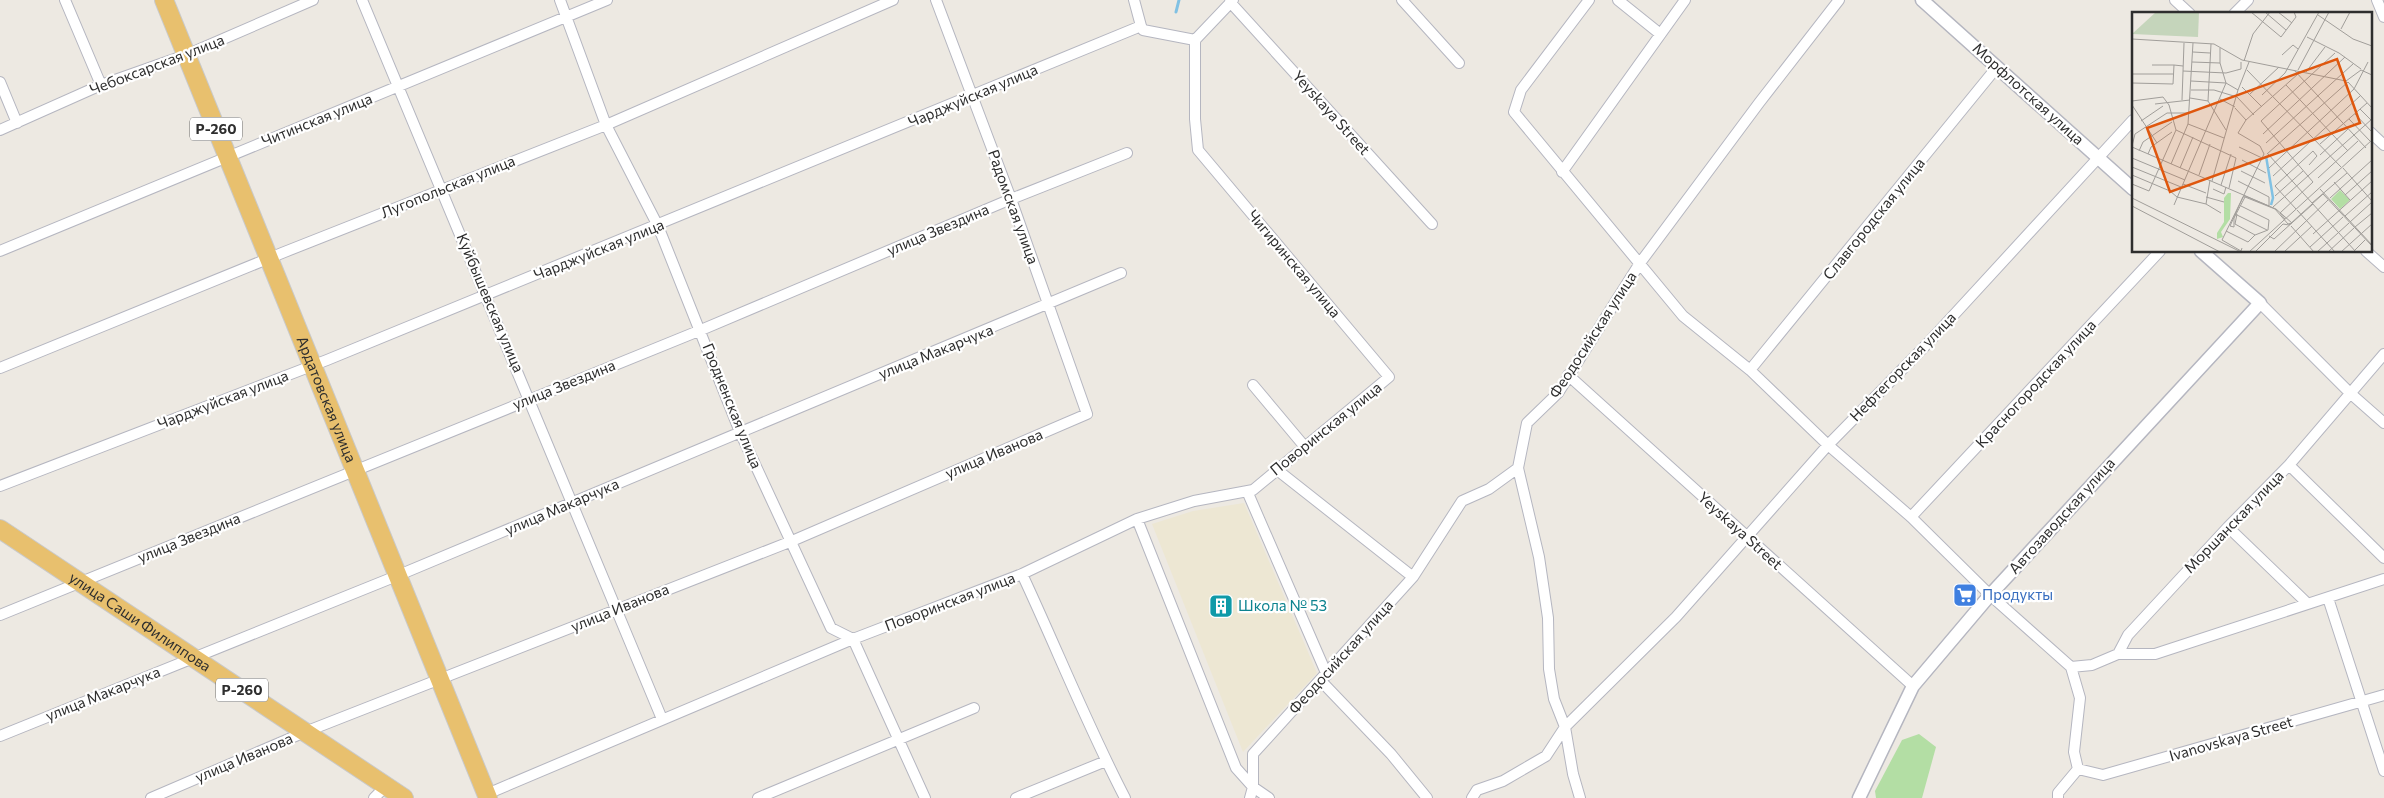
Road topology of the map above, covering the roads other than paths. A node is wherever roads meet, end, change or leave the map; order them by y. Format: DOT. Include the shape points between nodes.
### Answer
graph roads {
  1 [pos="65,0"];
  2 [pos="164,0"];
  3 [pos="313,0"];
  4 [pos="362,0"];
  5 [pos="560,0"];
  6 [pos="607,0"];
  7 [pos="893,0"];
  8 [pos="936,0"];
  9 [pos="1134,0"];
  10 [pos="1402,0"];
  11 [pos="1589,0"];
  12 [pos="1618,0"];
  13 [pos="1685,0"];
  14 [pos="1839,0"];
  15 [pos="1922,0"];
  16 [pos="2175,0"];
  17 [pos="2248,0"];
  18 [pos="2377,0"];
  19 [pos="1231,1"];
  20 [pos="2188,12"];
  21 [pos="2239,12"];
  22 [pos="2384,17"];
  23 [pos="567,18"];
  24 [pos="1141,26"];
  25 [pos="1659,34"];
  26 [pos="1195,40"];
  27 [pos="186,55"];
  28 [pos="1460,63"];
  29 [pos="1997,67"];
  30 [pos="0,82"];
  31 [pos="102,85"];
  32 [pos="399,88"];
  33 [pos="972,97"];
  34 [pos="2132,121"];
  35 [pos="17,123"];
  36 [pos="606,125"];
  37 [pos="0,130"];
  38 [pos="2372,134"];
  39 [pos="2384,145"];
  40 [pos="1127,153"];
  41 [pos="227,156"];
  42 [pos="2098,156"];
  43 [pos="1562,172"];
  44 [pos="2132,188"];
  45 [pos="443,191"];
  46 [pos="1011,199"];
  47 [pos="1432,224"];
  48 [pos="658,226"];
  49 [pos="0,251"];
  50 [pos="2159,252"];
  51 [pos="2202,252"];
  52 [pos="2367,252"];
  53 [pos="268,258"];
  54 [pos="1640,263"];
  55 [pos="2384,267"];
  56 [pos="1121,273"];
  57 [pos="487,295"];
  58 [pos="2260,303"];
  59 [pos="1049,305"];
  60 [pos="701,330"];
  61 [pos="2384,354"];
  62 [pos="314,365"];
  63 [pos="0,368"];
  64 [pos="1750,370"];
  65 [pos="1568,375"];
  66 [pos="1389,378"];
  67 [pos="1253,385"];
  68 [pos="2350,393"];
  69 [pos="530,399"];
  70 [pos="1087,414"];
  71 [pos="2384,424"];
  72 [pos="740,432"];
  73 [pos="1828,445"];
  74 [pos="1305,447"];
  75 [pos="2289,465"];
  76 [pos="1518,468"];
  77 [pos="1276,469"];
  78 [pos="357,471"];
  79 [pos="0,486"];
  80 [pos="1247,491"];
  81 [pos="572,502"];
  82 [pos="1911,517"];
  83 [pos="1138,519"];
  84 [pos="2228,527"];
  85 [pos="0,529"];
  86 [pos="1748,537"];
  87 [pos="792,541"];
  88 [pos="2384,558"];
  89 [pos="1022,574"];
  90 [pos="399,575"];
  91 [pos="1413,578"];
  92 [pos="2384,579"];
  93 [pos="80,582"];
  94 [pos="1990,595"];
  95 [pos="2328,598"];
  96 [pos="2307,603"];
  97 [pos="617,608"];
  98 [pos="0,614"];
  99 [pos="853,639"];
  100 [pos="2118,654"];
  101 [pos="193,657"];
  102 [pos="2071,667"];
  103 [pos="440,678"];
  104 [pos="1324,678"];
  105 [pos="1913,686"];
  106 [pos="2384,695"];
  107 [pos="2361,702"];
  108 [pos="974,708"];
  109 [pos="662,718"];
  110 [pos="1565,727"];
  111 [pos="305,732"];
  112 [pos="0,736"];
  113 [pos="900,740"];
  114 [pos="1106,761"];
  115 [pos="2078,769"];
  116 [pos="2384,771"];
  117 [pos="1253,787"];
  118 [pos="380,792"];
  119 [pos="488,796"];
  120 [pos="151,798"];
  121 [pos="404,798"];
  122 [pos="758,798"];
  123 [pos="925,798"];
  124 [pos="1016,798"];
  125 [pos="1125,798"];
  126 [pos="1250,798"];
  127 [pos="1269,798"];
  128 [pos="1426,798"];
  129 [pos="1472,798"];
  130 [pos="1580,798"];
  131 [pos="1859,798"];
  132 [pos="2058,798"];
  1 -- 31 [label="street"];
  2 -- 27 [label="highway, Ардатовская улица / Р-260"];
  3 -- 27 [label="street, Чебоксарская улица"];
  4 -- 32 [label="street, Куйбышевская улица"];
  5 -- 23 [label="street, Гродненская улица"];
  6 -- 23 [label="street, Читинская улица"];
  7 -- 36 [label="street, Лугопольская улица"];
  8 -- 33 [label="street, Радомская улица"];
  9 -- 24 [label="street"];
  10 -- 28 [label="street"];
  11 -- 43 [label="street" via="1521,90 1514,112"];
  12 -- 25 [label="street"];
  13 -- 25 [label="street"];
  14 -- 54 [label="street, Феодосийская улица"];
  15 -- 29 [label="street, Морфлотская улица"];
  16 -- 20 [label="street"];
  17 -- 21 [label="street"];
  18 -- 22 [label="street"];
  19 -- 26 [label="street"];
  19 -- 47 [label="street, Yeyskaya Street"];
  23 -- 32 [label="street, Читинская улица"];
  23 -- 36 [label="street, Гродненская улица"];
  24 -- 26 [label="street" via="1144,30"];
  24 -- 33 [label="street, Чарджуйская улица"];
  25 -- 43 [label="street"];
  26 -- 66 [label="street, Чигиринская улица" via="1198,150"];
  27 -- 31 [label="street, Чебоксарская улица"];
  27 -- 41 [label="highway, Ардатовская улица / Р-260"];
  29 -- 42 [label="street, Морфлотская улица"];
  29 -- 64 [label="street, Славгородская улица"];
  30 -- 35 [label="street"];
  31 -- 35 [label="street, Чебоксарская улица"];
  32 -- 41 [label="street, Читинская улица"];
  32 -- 45 [label="street, Куйбышевская улица"];
  33 -- 46 [label="street, Радомская улица"];
  33 -- 48 [label="street, Чарджуйская улица"];
  34 -- 42 [label="street, Нефтегорская улица"];
  35 -- 37 [label="street, Чебоксарская улица"];
  36 -- 45 [label="street, Лугопольская улица"];
  36 -- 48 [label="street, Гродненская улица"];
  38 -- 39 [label="street"];
  40 -- 46 [label="street, улица Звездина"];
  41 -- 49 [label="street, Читинская улица"];
  41 -- 53 [label="highway, Ардатовская улица / Р-260"];
  42 -- 44 [label="street, Морфлотская улица"];
  42 -- 73 [label="street, Нефтегорская улица" via="1928,343"];
  43 -- 54 [label="street"];
  45 -- 53 [label="street, Лугопольская улица"];
  45 -- 57 [label="street, Куйбышевская улица"];
  46 -- 59 [label="street, Радомская улица"];
  46 -- 60 [label="street, улица Звездина"];
  48 -- 57 [label="street, Чарджуйская улица"];
  48 -- 60 [label="street, Гродненская улица"];
  50 -- 82 [label="street, Красногородская улица"];
  51 -- 58 [label="street"];
  52 -- 55 [label="street"];
  53 -- 62 [label="highway, Ардатовская улица / Р-260"];
  53 -- 63 [label="street, Лугопольская улица"];
  54 -- 64 [label="street" via="1683,316"];
  54 -- 65 [label="street, Феодосийская улица"];
  56 -- 59 [label="street, улица Макарчука"];
  57 -- 62 [label="street, Чарджуйская улица"];
  57 -- 69 [label="street, Куйбышевская улица"];
  58 -- 68 [label="street"];
  58 -- 94 [label="street, Автозаводская улица"];
  59 -- 70 [label="street, Радомская улица"];
  59 -- 72 [label="street, улица Макарчука"];
  60 -- 69 [label="street, улица Звездина"];
  60 -- 72 [label="street, Гродненская улица"];
  61 -- 68 [label="street, Моршанская улица"];
  62 -- 78 [label="highway, Ардатовская улица / Р-260"];
  62 -- 79 [label="street, Чарджуйская улица"];
  64 -- 73 [label="street"];
  65 -- 76 [label="street, Феодосийская улица" via="1558,393 1527,423"];
  65 -- 86 [label="street, Yeyskaya Street"];
  66 -- 74 [label="street, Поворинская улица"];
  67 -- 74 [label="street"];
  68 -- 71 [label="street"];
  68 -- 75 [label="street, Моршанская улица"];
  69 -- 78 [label="street, улица Звездина"];
  69 -- 81 [label="street, Куйбышевская улица"];
  70 -- 87 [label="street, улица Иванова"];
  72 -- 81 [label="street, улица Макарчука"];
  72 -- 87 [label="street, Гродненская улица"];
  73 -- 82 [label="street"];
  73 -- 86 [label="street, Нефтегорская улица"];
  74 -- 77 [label="street, Поворинская улица"];
  75 -- 84 [label="street, Моршанская улица"];
  75 -- 88 [label="street"];
  76 -- 91 [label="street, Феодосийская улица" via="1489,489 1462,501"];
  76 -- 110 [label="street" via="1540,557 1554,699"];
  77 -- 80 [label="street, Поворинская улица" via="1253,490"];
  77 -- 91 [label="street"];
  78 -- 90 [label="highway, Ардатовская улица / Р-260"];
  78 -- 93 [label="street, улица Звездина"];
  80 -- 83 [label="street, Поворинская улица" via="1194,501"];
  80 -- 104 [label="street"];
  81 -- 90 [label="street, улица Макарчука"];
  81 -- 97 [label="street, Куйбышевская улица"];
  82 -- 94 [label="street"];
  83 -- 89 [label="street, Поворинская улица"];
  83 -- 117 [label="street" via="1236,768"];
  84 -- 96 [label="street"];
  84 -- 100 [label="street, Моршанская улица" via="2128,635"];
  85 -- 93 [label="highway, улица Саши Филиппова / Р-260"];
  86 -- 105 [label="street, Yeyskaya Street"];
  86 -- 110 [label="street, Нефтегорская улица" via="1676,617"];
  87 -- 97 [label="street, улица Иванова"];
  87 -- 99 [label="street, Гродненская улица" via="832,628"];
  89 -- 99 [label="street, Поворинская улица"];
  89 -- 114 [label="street"];
  90 -- 101 [label="street, улица Макарчука"];
  90 -- 103 [label="highway, Ардатовская улица / Р-260"];
  91 -- 104 [label="street, Феодосийская улица"];
  92 -- 95 [label="street"];
  93 -- 98 [label="street, улица Звездина"];
  93 -- 101 [label="highway, улица Саши Филиппова / Р-260"];
  94 -- 102 [label="street"];
  94 -- 105 [label="street, Автозаводская улица"];
  95 -- 96 [label="street"];
  95 -- 107 [label="street"];
  96 -- 100 [label="street" via="2155,654"];
  97 -- 103 [label="street, улица Иванова" via="457,674"];
  97 -- 109 [label="street, Куйбышевская улица"];
  99 -- 109 [label="street, Поворинская улица"];
  99 -- 113 [label="street"];
  100 -- 102 [label="street" via="2092,665"];
  101 -- 111 [label="highway, улица Саши Филиппова / Р-260"];
  101 -- 112 [label="street, улица Макарчука"];
  102 -- 115 [label="street" via="2080,698 2074,752"];
  103 -- 111 [label="street, улица Иванова"];
  103 -- 119 [label="highway, Ардатовская улица / Р-260"];
  104 -- 117 [label="street, Феодосийская улица" via="1253,754"];
  104 -- 128 [label="street"];
  105 -- 131 [label="street, Автозаводская улица"];
  106 -- 107 [label="street, Ivanovskaya Street"];
  107 -- 115 [label="street, Ivanovskaya Street" via="2103,775"];
  107 -- 116 [label="street"];
  108 -- 113 [label="street"];
  109 -- 119 [label="street, Поворинская улица"];
  110 -- 129 [label="street, Нефтегорская улица" via="1546,756 1503,781 1477,790"];
  110 -- 130 [label="street" via="1571,768"];
  111 -- 118 [label="highway, улица Саши Филиппова / Р-260"];
  111 -- 120 [label="street, улица Иванова"];
  113 -- 122 [label="street"];
  113 -- 123 [label="street"];
  114 -- 124 [label="street"];
  114 -- 125 [label="street"];
  115 -- 132 [label="street" via="2058,793"];
  117 -- 126 [label="street, Феодосийская улица"];
  117 -- 127 [label="street"];
  118 -- 121 [label="highway, улица Саши Филиппова / Р-260"];
}
